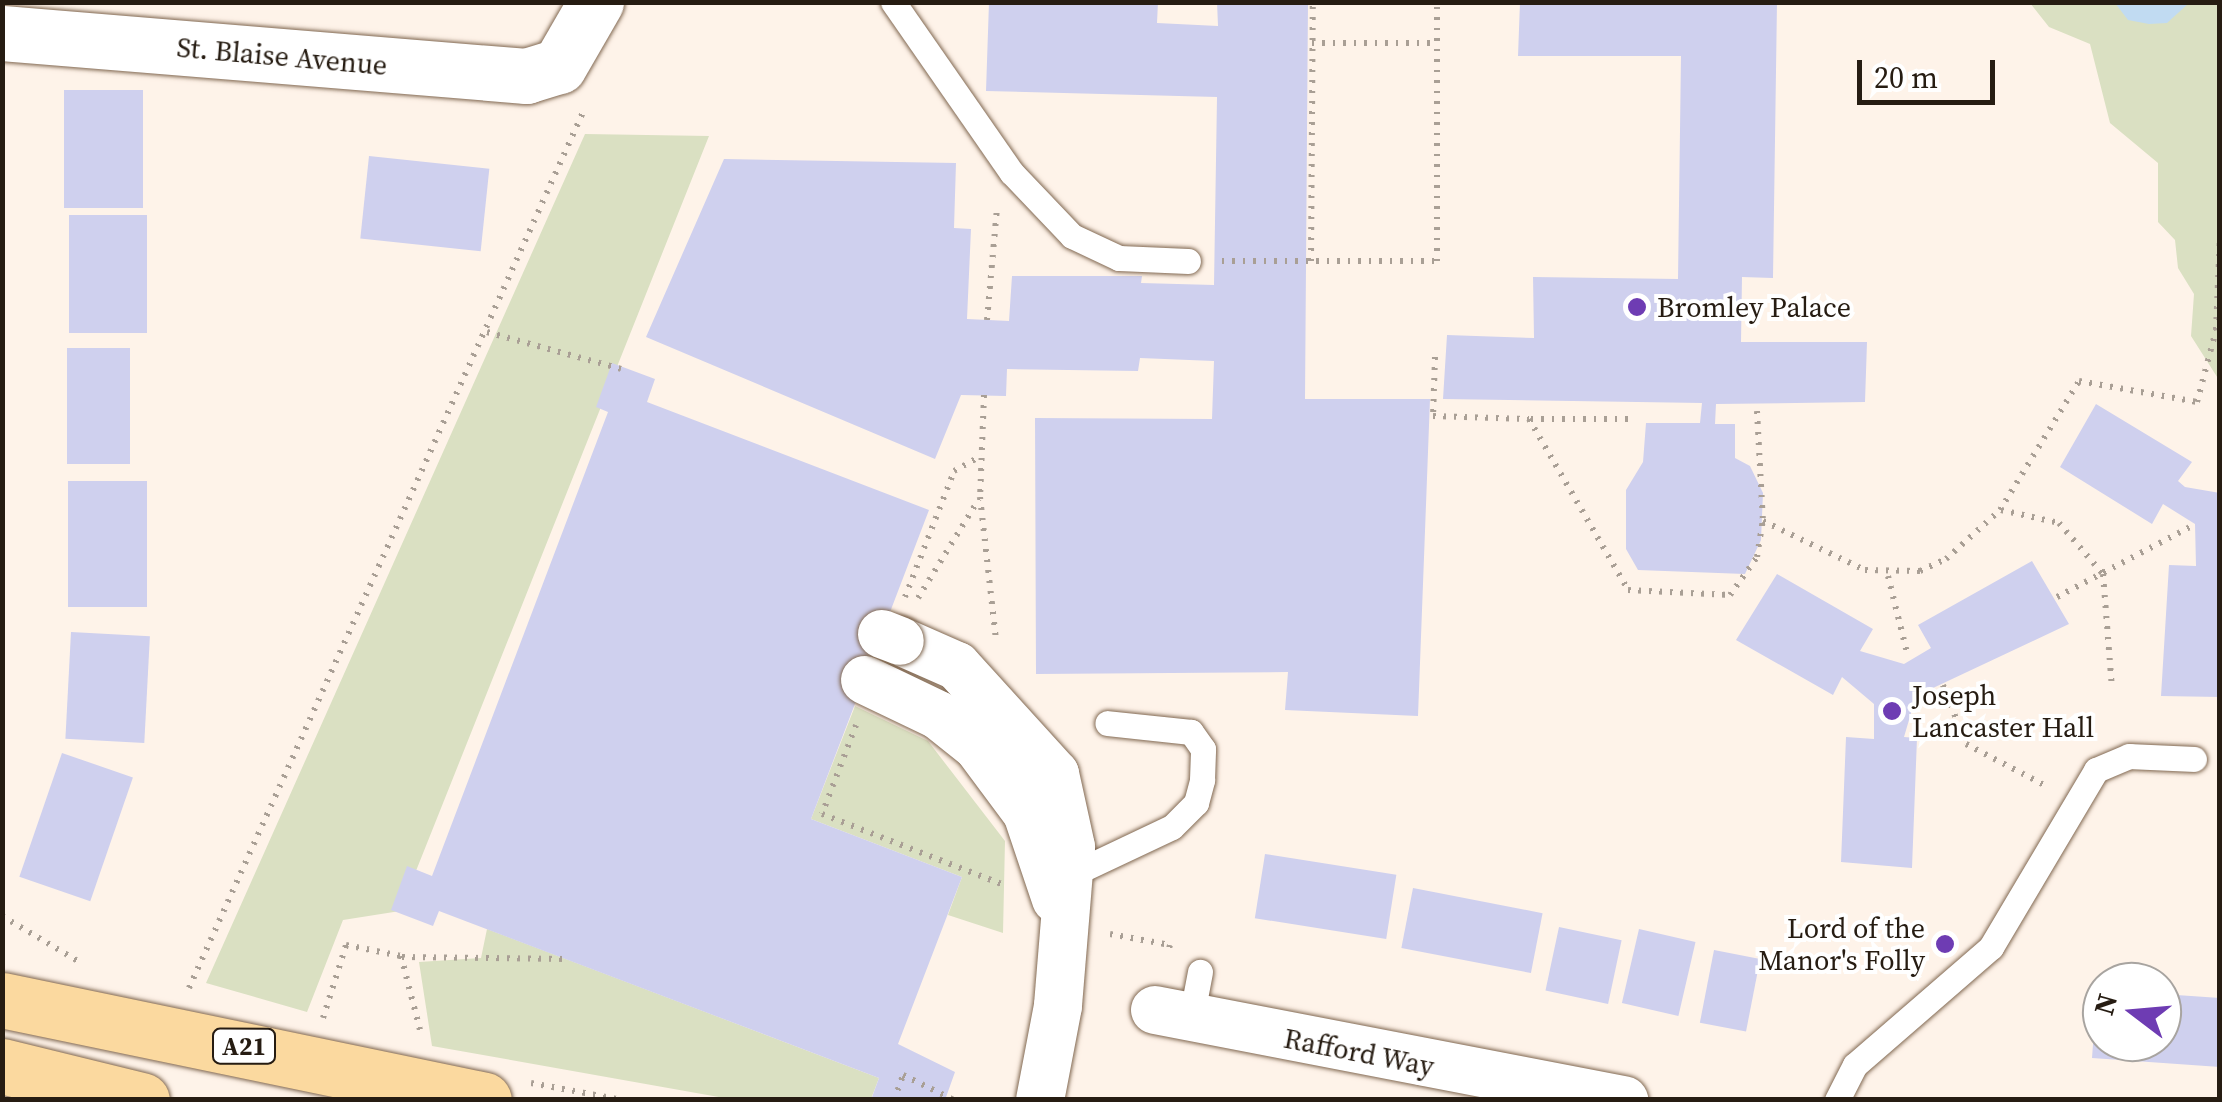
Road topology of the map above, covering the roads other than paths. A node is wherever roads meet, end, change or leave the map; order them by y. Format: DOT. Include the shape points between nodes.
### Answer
graph roads {
  1 [pos="596,2"];
  2 [pos="893,2"];
  3 [pos="2,33"];
  4 [pos="1188,261"];
  5 [pos="899,626"];
  6 [pos="864,680"];
  7 [pos="1107,723"];
  8 [pos="2194,759"];
  9 [pos="1061,895"];
  10 [pos="1200,972"];
  11 [pos="2,1000"];
  12 [pos="1173,1015"];
  13 [pos="2,1066"];
  14 [pos="142,1100"];
  15 [pos="484,1100"];
  16 [pos="1040,1100"];
  17 [pos="1624,1100"];
  18 [pos="1837,1100"];
  1 -- 3 [label="street, St. Blaise Avenue" via="560,66 526,76"];
  2 -- 4 [label="lane" via="1012,173 1092,248"];
  5 -- 9 [label="street" via="957,666 1055,774 1072,847"];
  6 -- 9 [label="street" via="938,715 978,746 1027,813"];
  7 -- 9 [label="lane" via="1191,732 1204,748 1196,803 1172,828"];
  8 -- 18 [label="lane" via="2129,756 2096,770 1991,948 1855,1065"];
  9 -- 16 [label="street"];
  10 -- 12 [label="lane"];
  11 -- 15 [label="main road, A21"];
  12 -- 17 [label="street, Rafford Way"];
  13 -- 14 [label="main road"];
}
